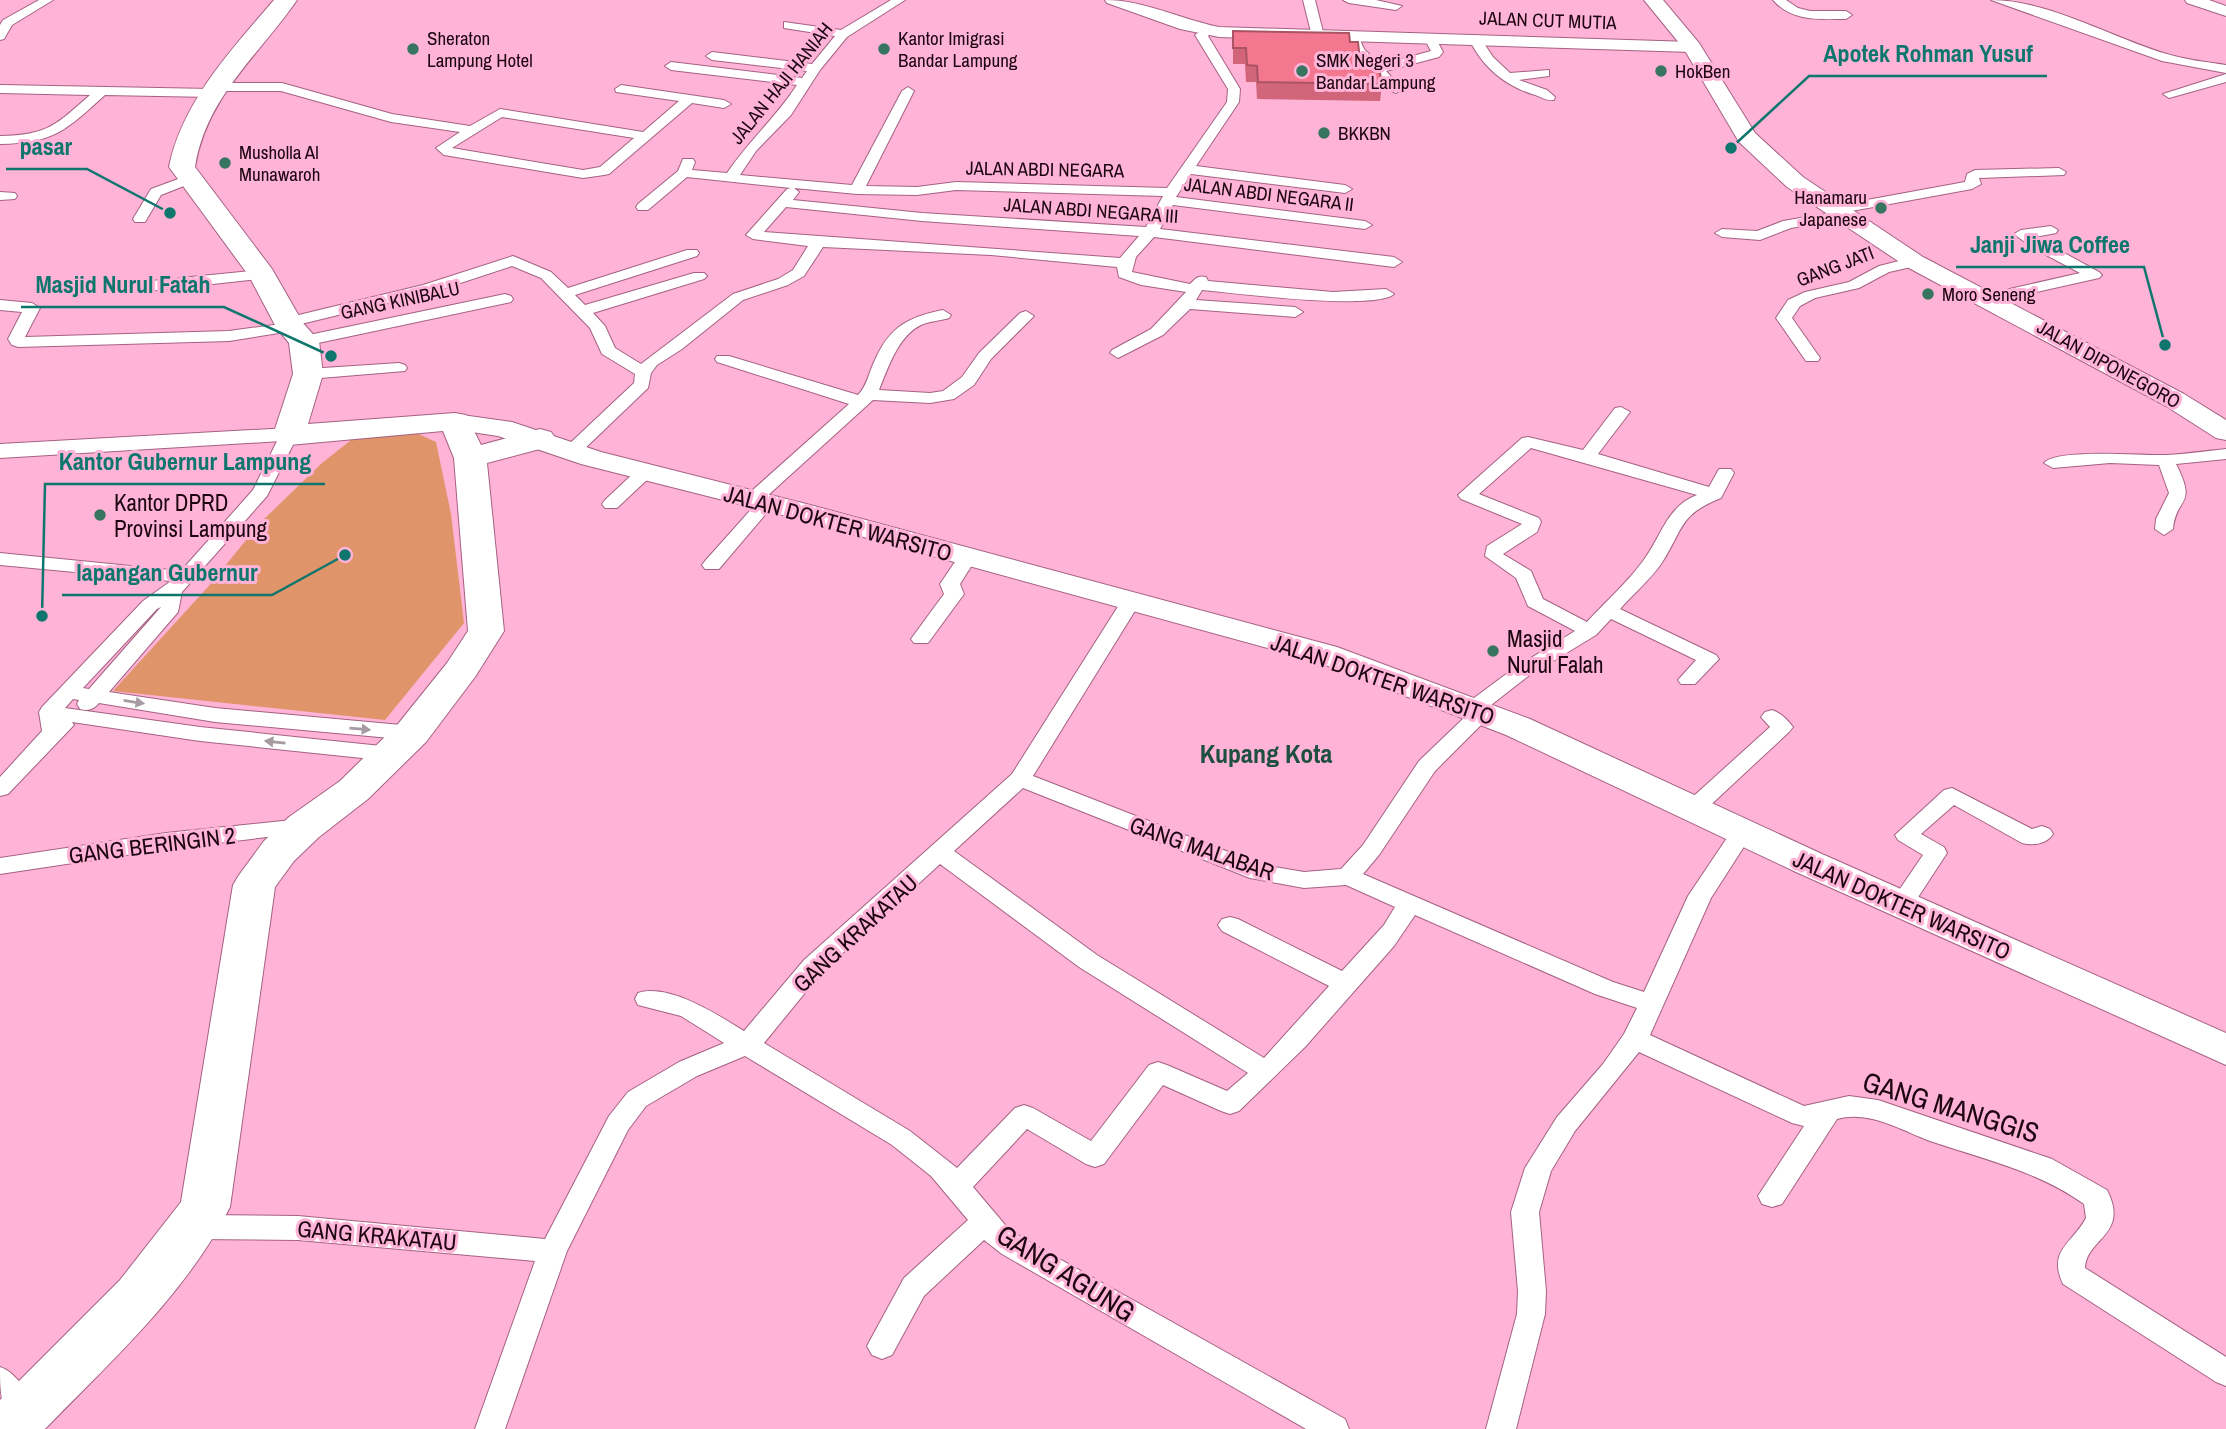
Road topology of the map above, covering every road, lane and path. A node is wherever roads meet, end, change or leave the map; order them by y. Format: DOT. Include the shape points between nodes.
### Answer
graph roads {
  1 [pos="47,0"];
  2 [pos="286,0"];
  3 [pos="899,0"];
  4 [pos="1113,0"];
  5 [pos="1309,0"];
  6 [pos="1349,0"];
  7 [pos="1653,0"];
  8 [pos="1779,0"];
  9 [pos="1997,0"];
  10 [pos="2193,0"];
  11 [pos="1395,6"];
  12 [pos="2223,8"];
  13 [pos="1846,15"];
  14 [pos="788,24"];
  15 [pos="1206,31"];
  16 [pos="843,34"];
  17 [pos="0,36"];
  18 [pos="1318,36"];
  19 [pos="1353,36"];
  20 [pos="1430,37"];
  21 [pos="1475,39"];
  22 [pos="1692,47"];
  23 [pos="712,56"];
  24 [pos="671,66"];
  25 [pos="815,68"];
  26 [pos="2226,69"];
  27 [pos="1375,70"];
  28 [pos="1545,73"];
  29 [pos="1509,77"];
  30 [pos="2226,78"];
  31 [pos="805,82"];
  32 [pos="0,89"];
  33 [pos="621,89"];
  34 [pos="1396,89"];
  35 [pos="215,90"];
  36 [pos="908,91"];
  37 [pos="101,92"];
  38 [pos="2169,94"];
  39 [pos="1549,97"];
  40 [pos="688,100"];
  41 [pos="724,104"];
  42 [pos="473,130"];
  43 [pos="645,136"];
  44 [pos="0,140"];
  45 [pos="1187,169"];
  46 [pos="2059,172"];
  47 [pos="732,176"];
  48 [pos="189,179"];
  49 [pos="796,186"];
  50 [pos="936,189"];
  51 [pos="1345,189"];
  52 [pos="857,190"];
  53 [pos="1170,196"];
  54 [pos="785,203"];
  55 [pos="643,207"];
  56 [pos="1838,213"];
  57 [pos="922,217"];
  58 [pos="140,219"];
  59 [pos="1365,225"];
  60 [pos="2051,230"];
  61 [pos="1151,232"];
  62 [pos="1722,233"];
  63 [pos="818,242"];
  64 [pos="692,253"];
  65 [pos="1394,262"];
  66 [pos="1915,262"];
  67 [pos="1125,263"];
  68 [pos="262,275"];
  69 [pos="699,276"];
  70 [pos="131,288"];
  71 [pos="1194,289"];
  72 [pos="565,294"];
  73 [pos="1386,294"];
  74 [pos="505,299"];
  75 [pos="1988,299"];
  76 [pos="0,304"];
  77 [pos="583,311"];
  78 [pos="1295,312"];
  79 [pos="943,315"];
  80 [pos="1026,316"];
  81 [pos="295,330"];
  82 [pos="1118,353"];
  83 [pos="1812,358"];
  84 [pos="723,359"];
  85 [pos="399,368"];
  86 [pos="643,372"];
  87 [pos="308,374"];
  88 [pos="865,398"];
  89 [pos="1621,412"];
  90 [pos="2226,432"];
  91 [pos="289,435"];
  92 [pos="463,440"];
  93 [pos="573,450"];
  94 [pos="0,451"];
  95 [pos="2226,454"];
  96 [pos="1587,456"];
  97 [pos="2165,460"];
  98 [pos="2053,463"];
  99 [pos="645,472"];
  100 [pos="1725,473"];
  101 [pos="1715,494"];
  102 [pos="759,502"];
  103 [pos="611,504"];
  104 [pos="2164,529"];
  105 [pos="968,557"];
  106 [pos="0,559"];
  107 [pos="712,565"];
  108 [pos="179,584"];
  109 [pos="1131,601"];
  110 [pos="1609,611"];
  111 [pos="1590,631"];
  112 [pos="921,639"];
  113 [pos="1688,680"];
  114 [pos="67,692"];
  115 [pos="93,696"];
  116 [pos="1477,711"];
  117 [pos="78,716"];
  118 [pos="1772,717"];
  119 [pos="51,722"];
  120 [pos="402,744"];
  121 [pos="1020,779"];
  122 [pos="0,789"];
  123 [pos="1694,808"];
  124 [pos="304,827"];
  125 [pos="1743,831"];
  126 [pos="2042,834"];
  127 [pos="940,852"];
  128 [pos="0,866"];
  129 [pos="1349,877"];
  130 [pos="1408,904"];
  131 [pos="1901,905"];
  132 [pos="1230,925"];
  133 [pos="1345,983"];
  134 [pos="647,999"];
  135 [pos="1651,1003"];
  136 [pos="1634,1039"];
  137 [pos="748,1044"];
  138 [pos="2226,1050"];
  139 [pos="1265,1071"];
  140 [pos="1828,1111"];
  141 [pos="957,1186"];
  142 [pos="1772,1196"];
  143 [pos="985,1222"];
  144 [pos="193,1227"];
  145 [pos="553,1251"];
  146 [pos="882,1346"];
  147 [pos="2226,1373"];
  148 [pos="10,1408"];
  149 [pos="490,1429"];
  150 [pos="1334,1429"];
  151 [pos="1500,1429"];
  1 -- 17 [label="street" via="7,23"];
  2 -- 35 [label="highway"];
  3 -- 16 [label="street, JALAN HAJI HANIAH"];
  4 -- 15 [label="main road, JALAN CUT MUTIA"];
  5 -- 18 [label="street"];
  6 -- 11 [label="street"];
  7 -- 22 [label="main road, JALAN DIPONEGORO"];
  8 -- 13 [label="street" via="1801,15"];
  9 -- 26 [label="street" via="2155,54"];
  10 -- 12 [label="main road"];
  14 -- 16 [label="street"];
  15 -- 18 [label="main road, JALAN CUT MUTIA"];
  15 -- 45 [label="street" via="1201,35 1234,89 1233,102"];
  16 -- 25 [label="street, JALAN HAJI HANIAH"];
  18 -- 19 [label="main road, JALAN CUT MUTIA"];
  19 -- 20 [label="main road, JALAN CUT MUTIA"];
  19 -- 27 [label="street"];
  20 -- 21 [label="main road, JALAN CUT MUTIA"];
  20 -- 27 [label="street" via="1435,54"];
  21 -- 22 [label="main road, JALAN CUT MUTIA"];
  21 -- 29 [label="street"];
  22 -- 56 [label="main road, JALAN DIPONEGORO" via="1747,137 1794,182"];
  23 -- 25 [label="street"];
  24 -- 31 [label="street"];
  25 -- 31 [label="street, JALAN HAJI HANIAH"];
  27 -- 34 [label="street"];
  28 -- 29 [label="street"];
  29 -- 39 [label="street"];
  30 -- 38 [label="street"];
  31 -- 47 [label="street, JALAN HAJI HANIAH"];
  32 -- 37 [label="street"];
  33 -- 40 [label="street"];
  35 -- 37 [label="street"];
  35 -- 42 [label="street" via="282,87 391,118"];
  35 -- 48 [label="highway" via="184,154 182,167"];
  36 -- 52 [label="street"];
  37 -- 44 [label="street" via="49,135"];
  40 -- 41 [label="street"];
  40 -- 43 [label="street"];
  42 -- 43 [label="street" via="493,115 504,113"];
  42 -- 43 [label="street" via="443,148 583,174 604,172"];
  45 -- 51 [label="street"];
  45 -- 53 [label="street"];
  46 -- 56 [label="street" via="1975,174 1974,184 1967,186"];
  47 -- 49 [label="street, JALAN ABDI NEGARA"];
  47 -- 55 [label="street, JALAN ABDI NEGARA" via="686,168"];
  48 -- 58 [label="street" via="156,192"];
  48 -- 68 [label="highway"];
  49 -- 52 [label="street, JALAN ABDI NEGARA"];
  49 -- 54 [label="street"];
  50 -- 52 [label="street, JALAN ABDI NEGARA"];
  50 -- 53 [label="street, JALAN ABDI NEGARA" via="956,186"];
  50 -- 57 [label="street"];
  53 -- 59 [label="street, JALAN ABDI NEGARA II"];
  53 -- 61 [label="street"];
  54 -- 57 [label="street, JALAN ABDI NEGARA III"];
  54 -- 63 [label="street" via="753,235"];
  56 -- 62 [label="street" via="1760,236"];
  56 -- 66 [label="main road, JALAN DIPONEGORO"];
  57 -- 61 [label="street, JALAN ABDI NEGARA III"];
  60 -- 75 [label="street" via="2021,234 2094,275"];
  61 -- 65 [label="street, JALAN ABDI NEGARA III"];
  61 -- 67 [label="street"];
  63 -- 67 [label="street"];
  63 -- 86 [label="street" via="799,273 738,297"];
  64 -- 72 [label="street"];
  66 -- 75 [label="main road, JALAN DIPONEGORO"];
  66 -- 83 [label="street, GANG JATI" via="1794,303 1784,318"];
  67 -- 71 [label="street" via="1124,274 1129,277"];
  68 -- 70 [label="street"];
  68 -- 81 [label="highway"];
  69 -- 77 [label="street"];
  71 -- 73 [label="street" via="1333,297"];
  71 -- 78 [label="street"];
  71 -- 82 [label="street" via="1157,332"];
  72 -- 77 [label="street"];
  72 -- 81 [label="street" via="545,275 513,261"];
  74 -- 81 [label="street, GANG KINIBALU" via="402,322"];
  75 -- 90 [label="main road, JALAN DIPONEGORO"];
  76 -- 81 [label="street" via="32,308 18,342"];
  77 -- 86 [label="street" via="597,326 608,351"];
  79 -- 88 [label="street" via="906,327 884,357"];
  80 -- 88 [label="street" via="956,390 930,398"];
  81 -- 87 [label="highway"];
  84 -- 88 [label="street"];
  85 -- 87 [label="street"];
  86 -- 93 [label="street" via="642,384"];
  87 -- 91 [label="highway"];
  88 -- 102 [label="street"];
  89 -- 96 [label="street"];
  91 -- 92 [label="highway" via="434,422"];
  91 -- 94 [label="main road"];
  91 -- 108 [label="street" via="261,492"];
  92 -- 93 [label="main road, JALAN DOKTER WARSITO" via="502,428"];
  92 -- 120 [label="highway" via="486,631"];
  93 -- 99 [label="main road, JALAN DOKTER WARSITO"];
  95 -- 97 [label="street"];
  96 -- 101 [label="street"];
  96 -- 111 [label="street" via="1528,442 1467,495 1532,522 1530,528 1494,550 1494,556 1524,575 1535,602"];
  97 -- 98 [label="street"];
  97 -- 104 [label="street" via="2177,486 2177,499 2164,517"];
  99 -- 102 [label="main road, JALAN DOKTER WARSITO"];
  99 -- 103 [label="street"];
  100 -- 101 [label="street"];
  101 -- 110 [label="street" via="1692,503 1677,517 1652,563"];
  102 -- 105 [label="main road, JALAN DOKTER WARSITO"];
  102 -- 107 [label="street"];
  105 -- 109 [label="main road, JALAN DOKTER WARSITO"];
  105 -- 112 [label="street" via="950,584 954,594"];
  106 -- 108 [label="street"];
  108 -- 114 [label="street" via="150,605"];
  108 -- 115 [label="street" via="171,608"];
  109 -- 116 [label="main road, JALAN DOKTER WARSITO" via="1326,654"];
  109 -- 121 [label="street, GANG KRAKATAU"];
  110 -- 111 [label="street"];
  110 -- 113 [label="street" via="1709,659"];
  111 -- 116 [label="street" via="1520,673"];
  114 -- 115 [label="street"];
  114 -- 119 [label="street"];
  115 -- 117 [label="street"];
  115 -- 120 [label="street, one-way"];
  116 -- 123 [label="main road, JALAN DOKTER WARSITO"];
  116 -- 129 [label="street" via="1427,766"];
  117 -- 119 [label="street"];
  120 -- 117 [label="street, one-way" via="200,734"];
  118 -- 123 [label="street" via="1782,727"];
  119 -- 122 [label="street" via="19,773"];
  120 -- 124 [label="highway" via="354,790"];
  121 -- 127 [label="street, GANG KRAKATAU"];
  121 -- 129 [label="street, GANG MALABAR" via="1258,872 1304,880"];
  123 -- 125 [label="main road, JALAN DOKTER WARSITO"];
  124 -- 128 [label="street, GANG BERINGIN 2" via="166,841"];
  124 -- 144 [label="highway" via="254,885 209,1185 205,1207"];
  125 -- 131 [label="main road, JALAN DOKTER WARSITO"];
  125 -- 135 [label="street" via="1700,896"];
  126 -- 131 [label="street" via="2029,838 1952,795 1906,835 1936,853"];
  127 -- 137 [label="street, GANG KRAKATAU" via="813,966"];
  127 -- 139 [label="street" via="1088,961"];
  129 -- 130 [label="street"];
  130 -- 133 [label="street"];
  130 -- 135 [label="street" via="1604,988"];
  131 -- 138 [label="main road, JALAN DOKTER WARSITO"];
  132 -- 133 [label="street"];
  133 -- 139 [label="street"];
  134 -- 137 [label="street, GANG AGUNG" via="688,1009"];
  135 -- 136 [label="street"];
  136 -- 140 [label="street, GANG MANGGIS" via="1801,1116"];
  136 -- 151 [label="street" via="1566,1124 1538,1168 1525,1212 1531,1314"];
  137 -- 141 [label="street, GANG AGUNG" via="901,1138"];
  137 -- 145 [label="street, GANG KRAKATAU" via="688,1069 638,1099 618,1123"];
  139 -- 141 [label="street" via="1230,1104 1158,1072 1095,1156 1024,1115"];
  140 -- 142 [label="street"];
  140 -- 147 [label="street, GANG MANGGIS" via="1838,1106 1871,1109 2006,1153 2083,1187 2097,1198 2099,1221 2071,1259 2073,1275"];
  141 -- 143 [label="street, GANG AGUNG"];
  143 -- 146 [label="street" via="914,1287"];
  143 -- 150 [label="street, GANG AGUNG" via="1012,1246"];
  144 -- 145 [label="street, GANG KRAKATAU" via="298,1228"];
  144 -- 148 [label="highway" via="114,1325"];
  145 -- 149 [label="street"];
}
